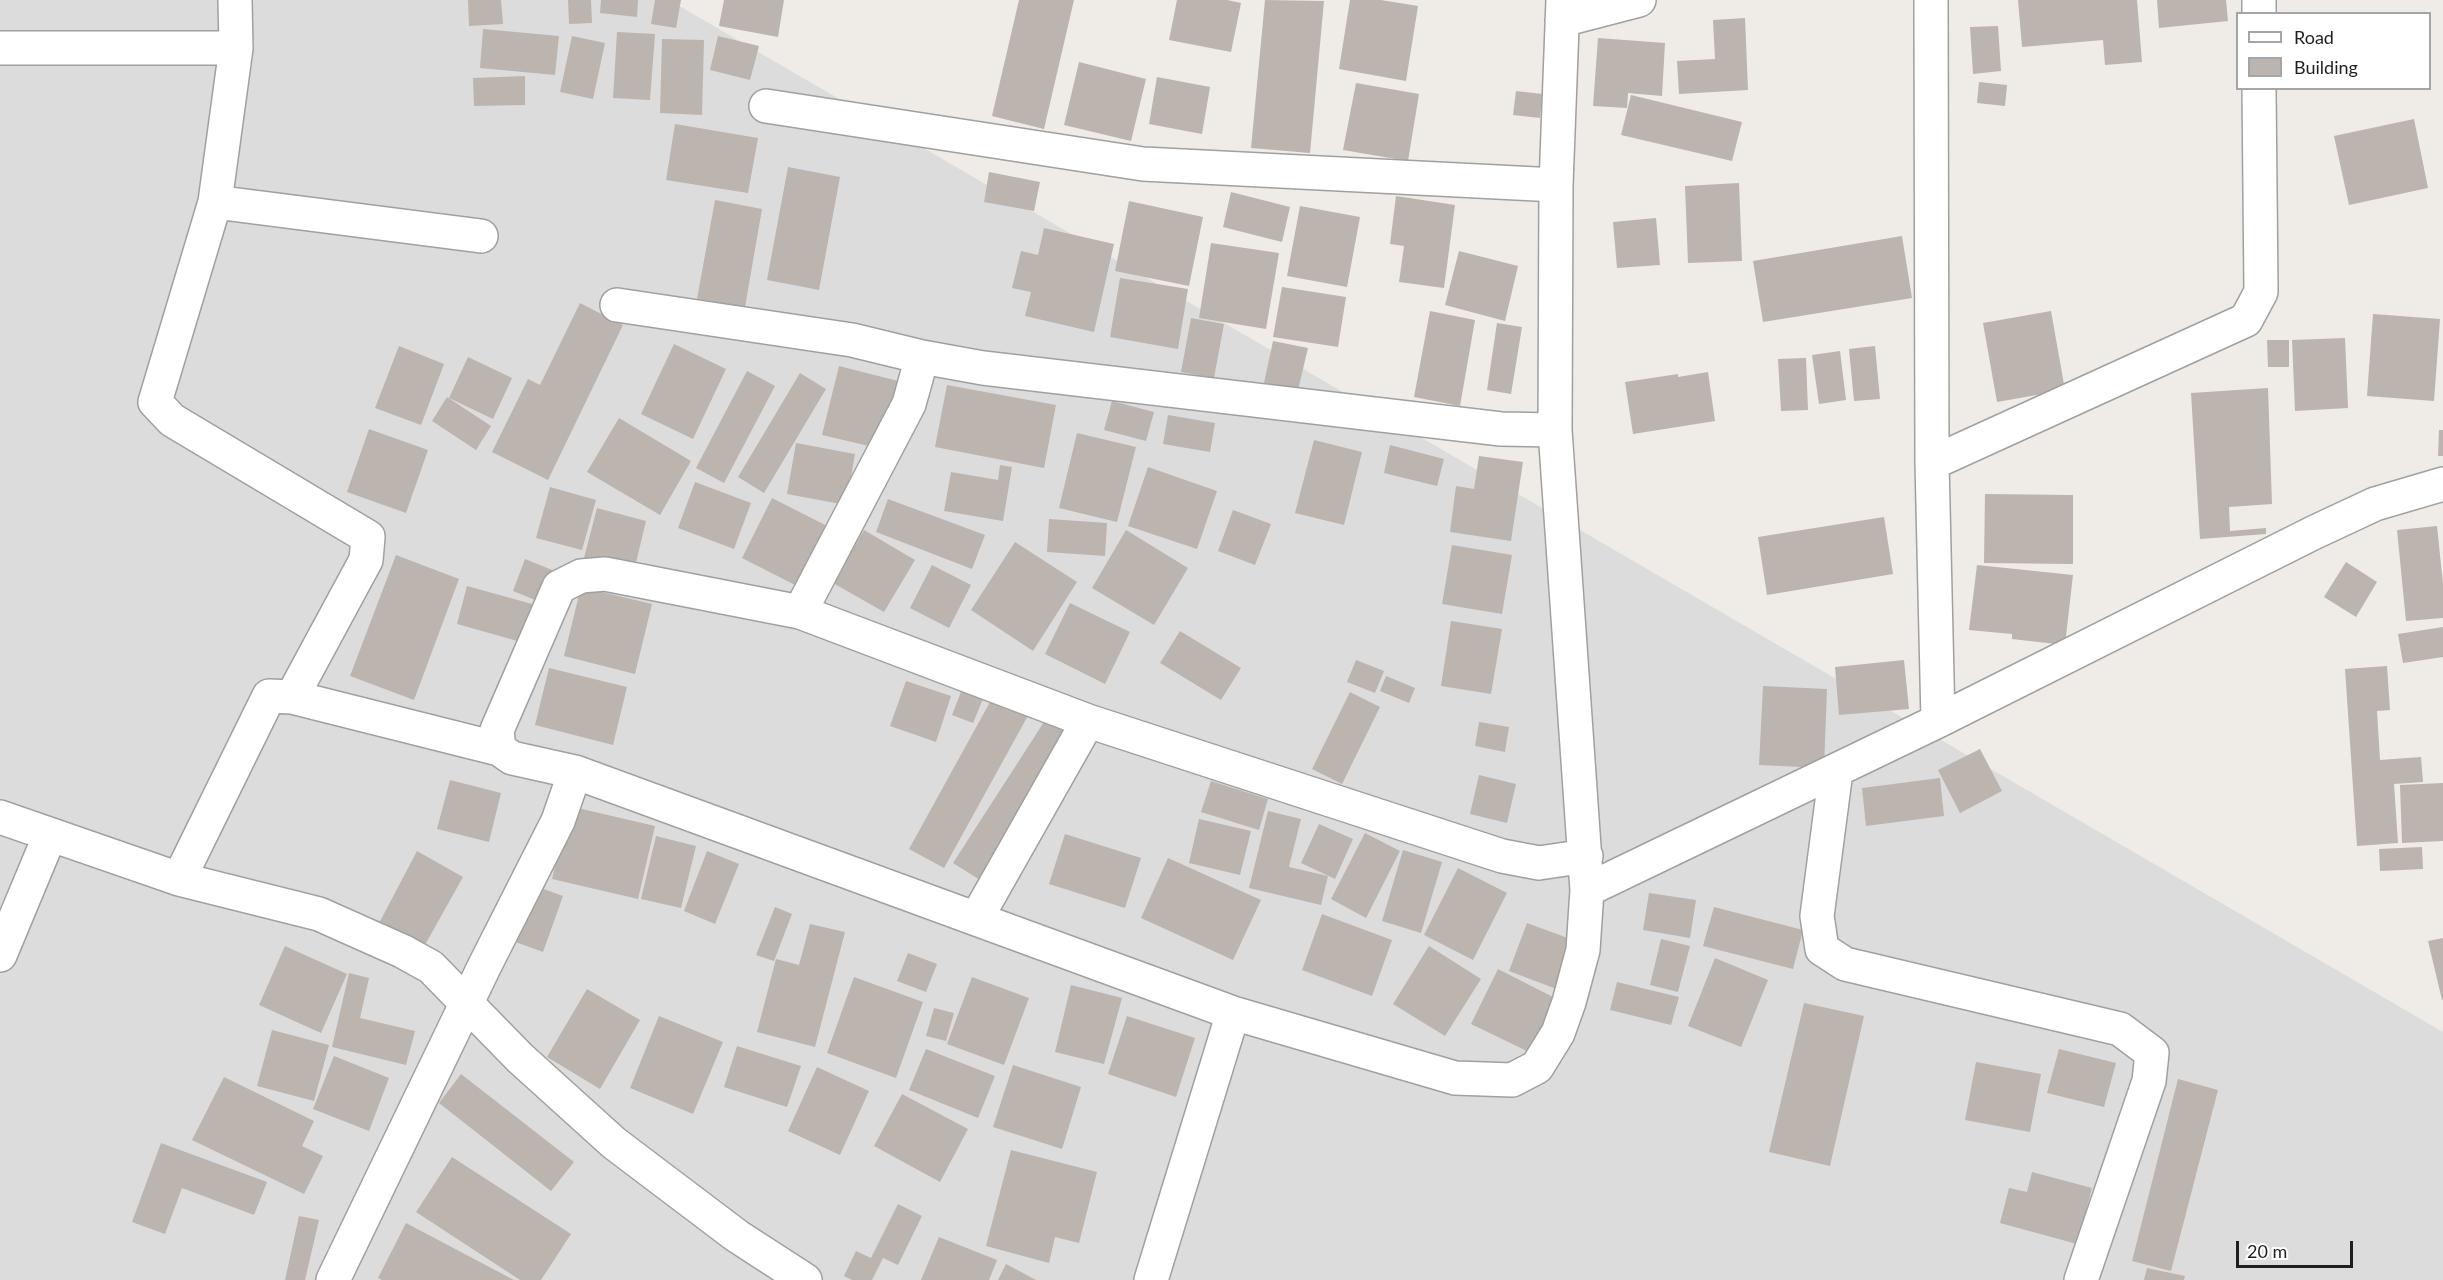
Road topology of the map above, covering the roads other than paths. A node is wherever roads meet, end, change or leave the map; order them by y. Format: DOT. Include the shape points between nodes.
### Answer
graph roads {
  1 [pos="235,0"];
  2 [pos="1640,0"];
  3 [pos="1931,0"];
  4 [pos="1562,10"];
  5 [pos="0,48"];
  6 [pos="236,48"];
  7 [pos="2259,90"];
  8 [pos="765,106"];
  9 [pos="1556,185"];
  10 [pos="215,202"];
  11 [pos="481,236"];
  12 [pos="617,305"];
  13 [pos="922,357"];
  14 [pos="1555,430"];
  15 [pos="1932,463"];
  16 [pos="2443,484"];
  17 [pos="800,612"];
  18 [pos="292,697"];
  19 [pos="1088,721"];
  20 [pos="1938,722"];
  21 [pos="499,749"];
  22 [pos="1836,771"];
  23 [pos="575,772"];
  24 [pos="0,817"];
  25 [pos="50,835"];
  26 [pos="1586,856"];
  27 [pos="179,879"];
  28 [pos="1587,890"];
  29 [pos="976,919"];
  30 [pos="0,955"];
  31 [pos="465,1005"];
  32 [pos="1233,1013"];
  33 [pos="333,1280"];
  34 [pos="805,1280"];
  35 [pos="1151,1280"];
  36 [pos="2081,1280"];
  1 -- 6 [label="street"];
  2 -- 4 [label="street"];
  3 -- 15 [label="street"];
  4 -- 9 [label="street"];
  5 -- 6 [label="street"];
  6 -- 10 [label="street"];
  7 -- 15 [label="street" via="2261,292 2246,320"];
  8 -- 9 [label="street" via="1143,164"];
  9 -- 14 [label="street"];
  10 -- 11 [label="street"];
  10 -- 18 [label="street" via="155,402 172,420 368,537 366,560"];
  12 -- 13 [label="street" via="852,340"];
  13 -- 14 [label="street" via="983,368 1501,429"];
  13 -- 17 [label="street" via="909,404"];
  14 -- 26 [label="street"];
  15 -- 20 [label="street"];
  16 -- 20 [label="street" via="2375,504"];
  17 -- 19 [label="street"];
  17 -- 21 [label="street" via="605,574 581,576 559,587 497,730"];
  18 -- 21 [label="street"];
  18 -- 27 [label="street" via="269,696"];
  19 -- 26 [label="street" via="1502,856 1539,863"];
  19 -- 29 [label="street"];
  20 -- 22 [label="street"];
  21 -- 23 [label="street" via="512,759"];
  22 -- 28 [label="street"];
  22 -- 36 [label="street" via="1817,916 1822,949 1845,964 2120,1029 2152,1053 2149,1082"];
  23 -- 29 [label="street"];
  23 -- 31 [label="street" via="558,821"];
  24 -- 25 [label="street"];
  25 -- 27 [label="street"];
  25 -- 30 [label="street"];
  26 -- 28 [label="street"];
  27 -- 31 [label="street" via="319,914 430,967"];
  28 -- 32 [label="street" via="1583,950 1558,1033 1537,1067 1512,1080 1455,1078"];
  29 -- 32 [label="street"];
  31 -- 33 [label="street"];
  31 -- 34 [label="street" via="614,1143 737,1236"];
  32 -- 35 [label="street"];
}
